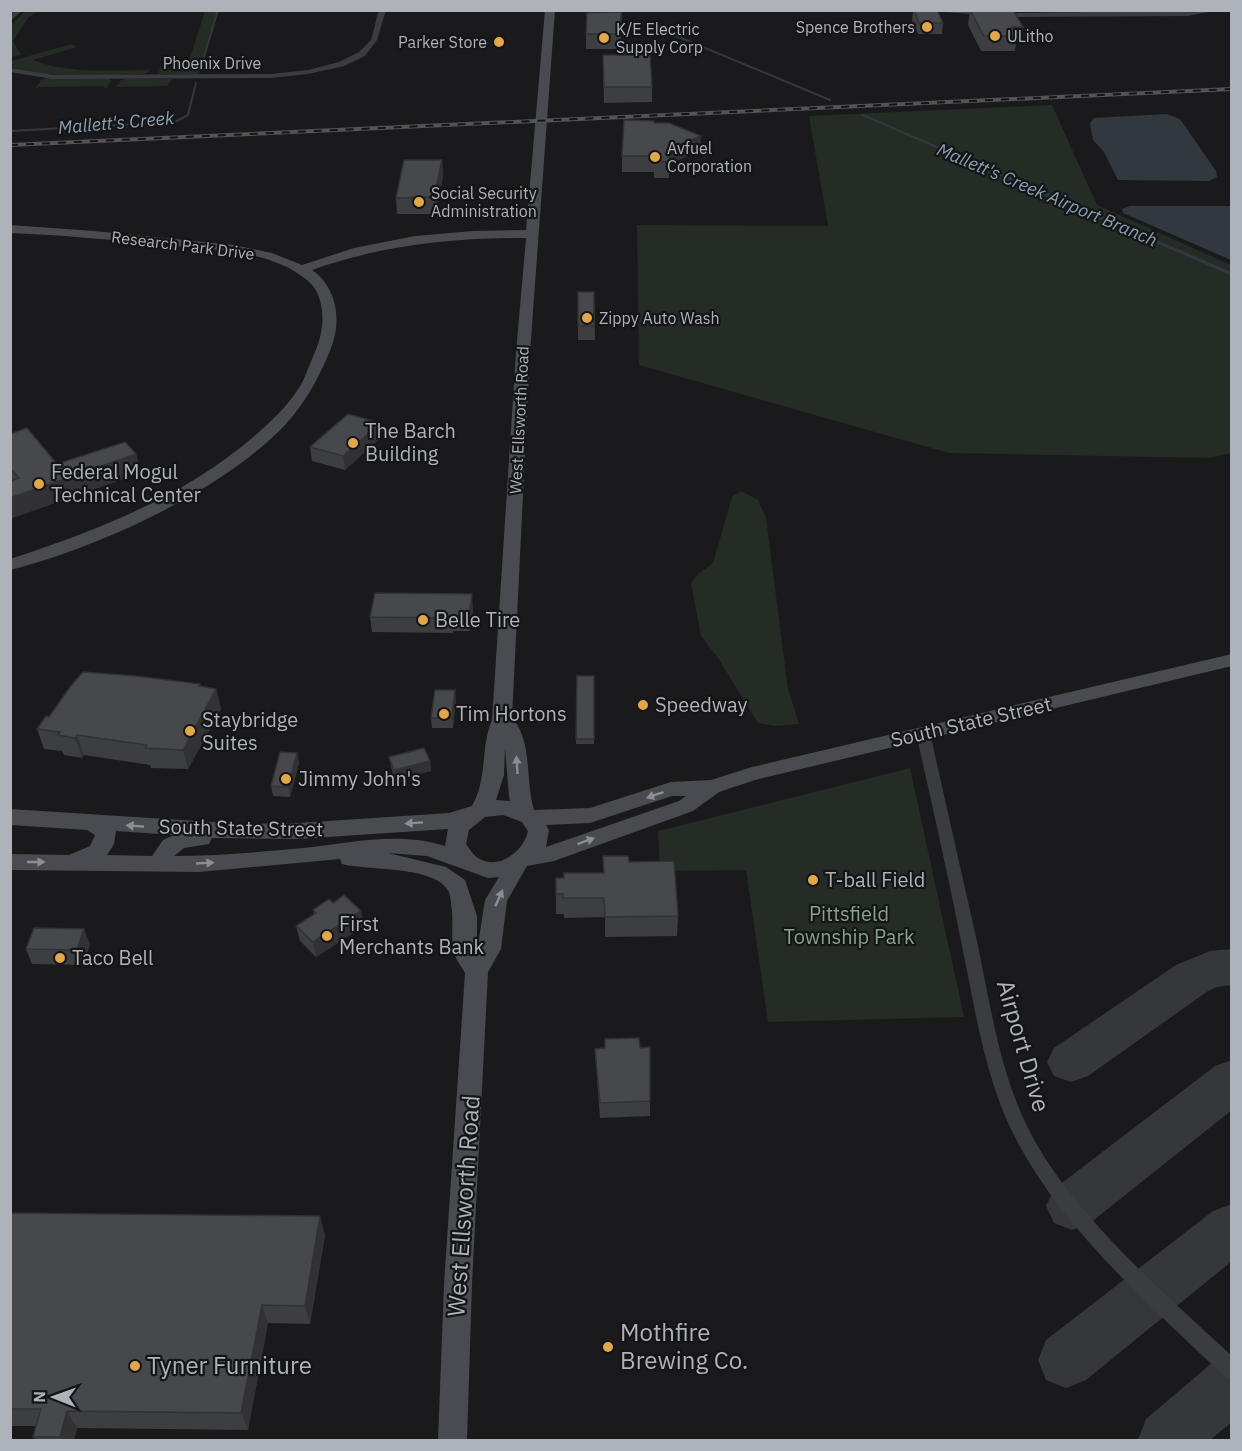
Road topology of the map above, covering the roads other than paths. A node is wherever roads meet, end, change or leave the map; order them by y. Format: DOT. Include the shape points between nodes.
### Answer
graph roads {
  1 [pos="20,10"];
  2 [pos="383,10"];
  3 [pos="550,10"];
  4 [pos="917,10"];
  5 [pos="1216,10"];
  6 [pos="10,19"];
  7 [pos="10,70"];
  8 [pos="10,228"];
  9 [pos="534,234"];
  10 [pos="300,270"];
  11 [pos="10,565"];
  12 [pos="1232,660"];
  13 [pos="502,720"];
  14 [pos="923,734"];
  15 [pos="712,787"];
  16 [pos="476,813"];
  17 [pos="527,816"];
  18 [pos="10,817"];
  19 [pos="93,823"];
  20 [pos="337,829"];
  21 [pos="275,831"];
  22 [pos="290,857"];
  23 [pos="524,860"];
  24 [pos="242,861"];
  25 [pos="10,862"];
  26 [pos="62,862"];
  27 [pos="469,862"];
  28 [pos="160,863"];
  29 [pos="465,928"];
  30 [pos="477,972"];
  31 [pos="1232,1370"];
  32 [pos="452,1440"];
  1 -- 6 [label="street"];
  2 -- 7 [label="street, Phoenix Drive" via="374,40 362,54 308,72 271,76 54,77"];
  3 -- 9 [label="main road, West Ellsworth Road"];
  4 -- 5 [label="street" via="999,15 1187,14"];
  8 -- 10 [label="main road, Research Park Drive" via="249,251"];
  9 -- 10 [label="main road" via="472,234 397,241"];
  9 -- 13 [label="main road, West Ellsworth Road" via="523,353"];
  10 -- 11 [label="main road, Research Park Drive" via="316,280 324,293 329,333 316,371 285,416 258,441 192,488 114,528"];
  12 -- 14 [label="main road, South State Street"];
  13 -- 16 [label="main road, West Ellsworth Road" via="495,736 493,780 483,808"];
  17 -- 13 [label="main road, West Ellsworth Road, one-way" via="519,796 513,732"];
  14 -- 15 [label="main road, South State Street"];
  14 -- 31 [label="street, Airport Drive" via="991,1044 1014,1116 1037,1159 1071,1206 1151,1293"];
  15 -- 17 [label="main road, South State Street, one-way" via="671,789 590,815"];
  23 -- 15 [label="main road, South State Street, one-way" via="686,806"];
  16 -- 17 [label="main road" via="504,807"];
  16 -- 20 [label="main road, South State Street, one-way" via="449,821"];
  16 -- 27 [label="main road" via="458,828 455,837 455,845"];
  17 -- 23 [label="main road" via="539,834 537,846"];
  18 -- 19 [label="main road, South State Street"];
  21 -- 19 [label="main road, South State Street, one-way"];
  19 -- 26 [label="main road" via="106,832 102,848 84,859"];
  20 -- 21 [label="main road, South State Street"];
  20 -- 24 [label="main road" via="333,844 267,851"];
  21 -- 28 [label="main road" via="246,841 183,839 167,849"];
  22 -- 24 [label="main road, South State Street"];
  22 -- 27 [label="main road, South State Street" via="409,845"];
  22 -- 29 [label="main road" via="383,861 442,874 458,887"];
  23 -- 27 [label="main road" via="500,869"];
  30 -- 23 [label="main road, West Ellsworth Road, one-way" via="490,949 496,900"];
  28 -- 24 [label="main road, South State Street, one-way"];
  25 -- 26 [label="main road, South State Street, one-way"];
  26 -- 28 [label="main road, South State Street"];
  27 -- 29 [label="main road, West Ellsworth Road"];
  29 -- 30 [label="main road, West Ellsworth Road" via="464,951"];
  30 -- 32 [label="main road, West Ellsworth Road"];
}
